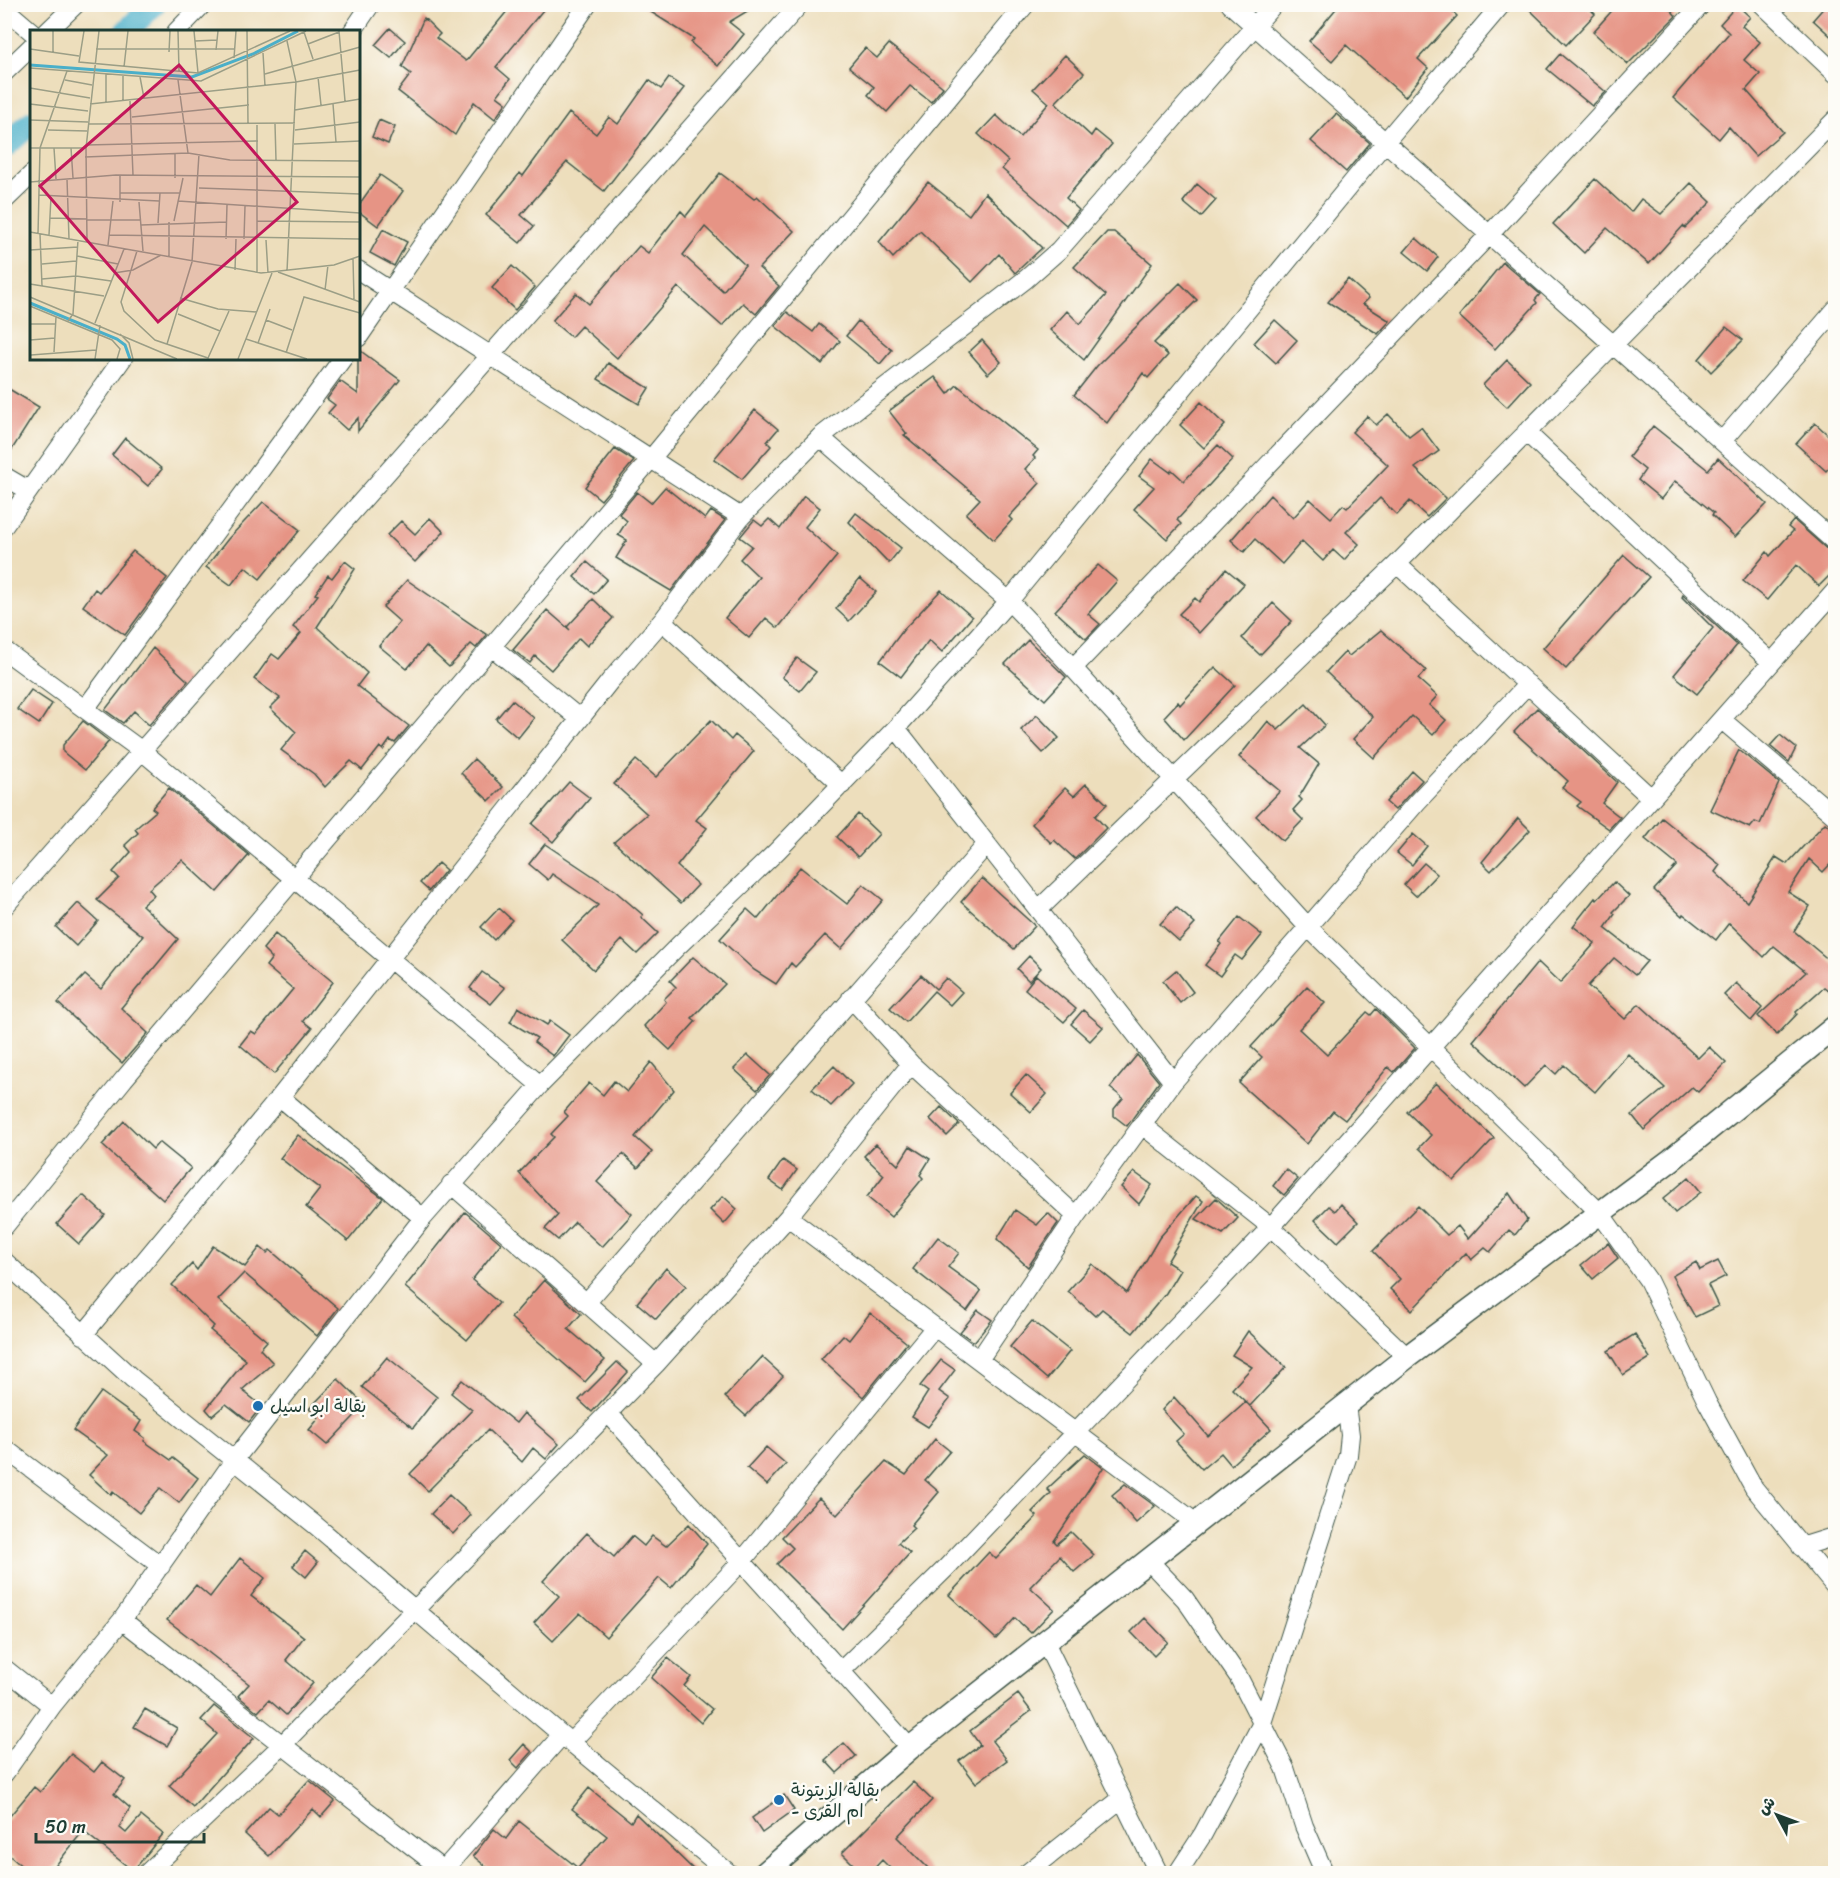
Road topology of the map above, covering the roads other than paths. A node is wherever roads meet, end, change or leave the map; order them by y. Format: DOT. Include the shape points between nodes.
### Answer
graph roads {
  1 [pos="76,4"];
  2 [pos="203,4"];
  3 [pos="371,4"];
  4 [pos="588,4"];
  5 [pos="800,4"];
  6 [pos="1026,4"];
  7 [pos="1230,4"];
  8 [pos="1274,4"];
  9 [pos="1502,4"];
  10 [pos="1702,4"];
  11 [pos="1762,4"];
  12 [pos="4,8"];
  13 [pos="1256,26"];
  14 [pos="30,30"];
  15 [pos="49,30"];
  16 [pos="179,30"];
  17 [pos="353,30"];
  18 [pos="30,48"];
  19 [pos="4,74"];
  20 [pos="1836,74"];
  21 [pos="1836,119"];
  22 [pos="1386,141"];
  23 [pos="30,176"];
  24 [pos="4,201"];
  25 [pos="1489,235"];
  26 [pos="360,271"];
  27 [pos="392,292"];
  28 [pos="1836,309"];
  29 [pos="360,335"];
  30 [pos="1613,346"];
  31 [pos="491,355"];
  32 [pos="122,360"];
  33 [pos="342,360"];
  34 [pos="1526,432"];
  35 [pos="820,436"];
  36 [pos="1722,441"];
  37 [pos="650,460"];
  38 [pos="4,476"];
  39 [pos="28,490"];
  40 [pos="741,518"];
  41 [pos="4,526"];
  42 [pos="1836,543"];
  43 [pos="1397,564"];
  44 [pos="1836,590"];
  45 [pos="1008,601"];
  46 [pos="662,621"];
  47 [pos="492,647"];
  48 [pos="4,650"];
  49 [pos="1771,662"];
  50 [pos="1073,668"];
  51 [pos="1528,684"];
  52 [pos="85,709"];
  53 [pos="580,719"];
  54 [pos="1722,720"];
  55 [pos="896,729"];
  56 [pos="142,751"];
  57 [pos="1175,778"];
  58 [pos="842,785"];
  59 [pos="1650,797"];
  60 [pos="1836,817"];
  61 [pos="987,844"];
  62 [pos="296,878"];
  63 [pos="4,908"];
  64 [pos="1038,910"];
  65 [pos="1308,927"];
  66 [pos="391,959"];
  67 [pos="851,998"];
  68 [pos="1836,1026"];
  69 [pos="1431,1049"];
  70 [pos="911,1064"];
  71 [pos="1173,1082"];
  72 [pos="540,1085"];
  73 [pos="280,1097"];
  74 [pos="1142,1125"];
  75 [pos="452,1184"];
  76 [pos="1600,1213"];
  77 [pos="1076,1216"];
  78 [pos="788,1217"];
  79 [pos="423,1218"];
  80 [pos="4,1227"];
  81 [pos="1271,1227"];
  82 [pos="7,1268"];
  83 [pos="586,1303"];
  84 [pos="935,1327"];
  85 [pos="83,1335"];
  86 [pos="1407,1357"];
  87 [pos="979,1360"];
  88 [pos="656,1364"];
  89 [pos="1346,1405"];
  90 [pos="609,1414"];
  91 [pos="1075,1432"];
  92 [pos="4,1448"];
  93 [pos="235,1459"];
  94 [pos="1196,1523"];
  95 [pos="1836,1536"];
  96 [pos="1801,1547"];
  97 [pos="742,1561"];
  98 [pos="1149,1561"];
  99 [pos="161,1566"];
  100 [pos="1836,1588"];
  101 [pos="413,1610"];
  102 [pos="122,1620"];
  103 [pos="1045,1642"];
  104 [pos="4,1668"];
  105 [pos="840,1671"];
  106 [pos="52,1706"];
  107 [pos="1262,1723"];
  108 [pos="566,1738"];
  109 [pos="283,1744"];
  110 [pos="910,1748"];
  111 [pos="4,1773"];
  112 [pos="1121,1799"];
  113 [pos="156,1870"];
  114 [pos="444,1872"];
  115 [pos="730,1874"];
  116 [pos="764,1874"];
  117 [pos="1026,1874"];
  118 [pos="1159,1874"];
  119 [pos="1177,1874"];
  120 [pos="1325,1874"];
  1 -- 15 [label="street"];
  2 -- 16 [label="street"];
  3 -- 17 [label="street"];
  4 -- 27 [label="street"];
  5 -- 31 [label="street"];
  6 -- 37 [label="street"];
  7 -- 13 [label="street"];
  8 -- 13 [label="street"];
  9 -- 22 [label="street"];
  10 -- 25 [label="street"];
  11 -- 20 [label="street"];
  12 -- 14 [label="street"];
  13 -- 22 [label="street"];
  13 -- 35 [label="street" via="1043,265"];
  18 -- 19 [label="street"];
  21 -- 30 [label="street"];
  22 -- 25 [label="street"];
  22 -- 45 [label="street"];
  23 -- 24 [label="street"];
  25 -- 30 [label="street"];
  25 -- 50 [label="street"];
  26 -- 27 [label="street"];
  27 -- 29 [label="street"];
  27 -- 31 [label="street"];
  28 -- 36 [label="street"];
  30 -- 34 [label="street"];
  30 -- 36 [label="street"];
  31 -- 37 [label="street"];
  31 -- 56 [label="street"];
  32 -- 39 [label="street"];
  33 -- 52 [label="street"];
  34 -- 43 [label="street"];
  34 -- 49 [label="street"];
  35 -- 40 [label="street"];
  35 -- 45 [label="street"];
  36 -- 42 [label="street"];
  37 -- 40 [label="street"];
  37 -- 47 [label="street"];
  38 -- 39 [label="street"];
  39 -- 41 [label="street"];
  40 -- 46 [label="street"];
  43 -- 51 [label="street"];
  43 -- 57 [label="street"];
  44 -- 49 [label="street"];
  45 -- 50 [label="street"];
  45 -- 55 [label="street"];
  46 -- 53 [label="street"];
  46 -- 58 [label="street"];
  47 -- 53 [label="street"];
  47 -- 62 [label="street"];
  48 -- 52 [label="street"];
  49 -- 54 [label="street"];
  50 -- 57 [label="street"];
  51 -- 59 [label="street"];
  51 -- 65 [label="street" via="1416,802"];
  52 -- 56 [label="street"];
  53 -- 66 [label="street"];
  54 -- 59 [label="street"];
  54 -- 60 [label="street"];
  55 -- 58 [label="street"];
  55 -- 61 [label="street"];
  56 -- 62 [label="street"];
  56 -- 63 [label="street"];
  57 -- 64 [label="street"];
  57 -- 65 [label="street"];
  58 -- 72 [label="street"];
  59 -- 69 [label="street"];
  61 -- 64 [label="street"];
  61 -- 67 [label="street"];
  62 -- 66 [label="street"];
  62 -- 80 [label="street"];
  64 -- 71 [label="street"];
  65 -- 69 [label="street"];
  65 -- 71 [label="street"];
  66 -- 72 [label="street"];
  66 -- 73 [label="street"];
  67 -- 70 [label="street"];
  67 -- 83 [label="street"];
  68 -- 76 [label="street"];
  69 -- 76 [label="street"];
  69 -- 81 [label="street"];
  70 -- 77 [label="street"];
  70 -- 78 [label="street"];
  71 -- 74 [label="street"];
  72 -- 75 [label="street"];
  73 -- 79 [label="street"];
  73 -- 85 [label="street"];
  74 -- 77 [label="street"];
  74 -- 81 [label="street"];
  75 -- 79 [label="street"];
  75 -- 83 [label="street"];
  76 -- 86 [label="street"];
  76 -- 96 [label="street" via="1648,1280 1754,1488"];
  77 -- 87 [label="street"];
  78 -- 84 [label="street"];
  78 -- 88 [label="street"];
  79 -- 93 [label="street"];
  81 -- 86 [label="street"];
  81 -- 91 [label="street"];
  82 -- 85 [label="street"];
  83 -- 88 [label="street"];
  84 -- 87 [label="street"];
  84 -- 97 [label="street"];
  85 -- 93 [label="street"];
  86 -- 89 [label="street"];
  87 -- 91 [label="street"];
  88 -- 90 [label="street"];
  89 -- 94 [label="street"];
  89 -- 107 [label="street" via="1348,1455"];
  90 -- 97 [label="street"];
  90 -- 101 [label="street"];
  91 -- 94 [label="street"];
  91 -- 105 [label="street" via="945,1569"];
  92 -- 99 [label="street"];
  93 -- 99 [label="street"];
  93 -- 101 [label="street"];
  94 -- 98 [label="street"];
  95 -- 96 [label="street"];
  96 -- 100 [label="street"];
  97 -- 105 [label="street"];
  97 -- 108 [label="street"];
  98 -- 103 [label="street"];
  98 -- 107 [label="street" via="1212,1634"];
  99 -- 102 [label="street"];
  101 -- 108 [label="street"];
  101 -- 109 [label="street"];
  102 -- 106 [label="street"];
  102 -- 109 [label="street"];
  103 -- 110 [label="street"];
  103 -- 112 [label="street"];
  104 -- 106 [label="street"];
  105 -- 110 [label="street"];
  106 -- 111 [label="street"];
  107 -- 119 [label="street" via="1203,1834"];
  107 -- 120 [label="street" via="1285,1768"];
  108 -- 114 [label="street"];
  108 -- 115 [label="street"];
  109 -- 113 [label="street"];
  109 -- 114 [label="street"];
  110 -- 116 [label="street"];
  112 -- 117 [label="street"];
  112 -- 118 [label="street"];
}
